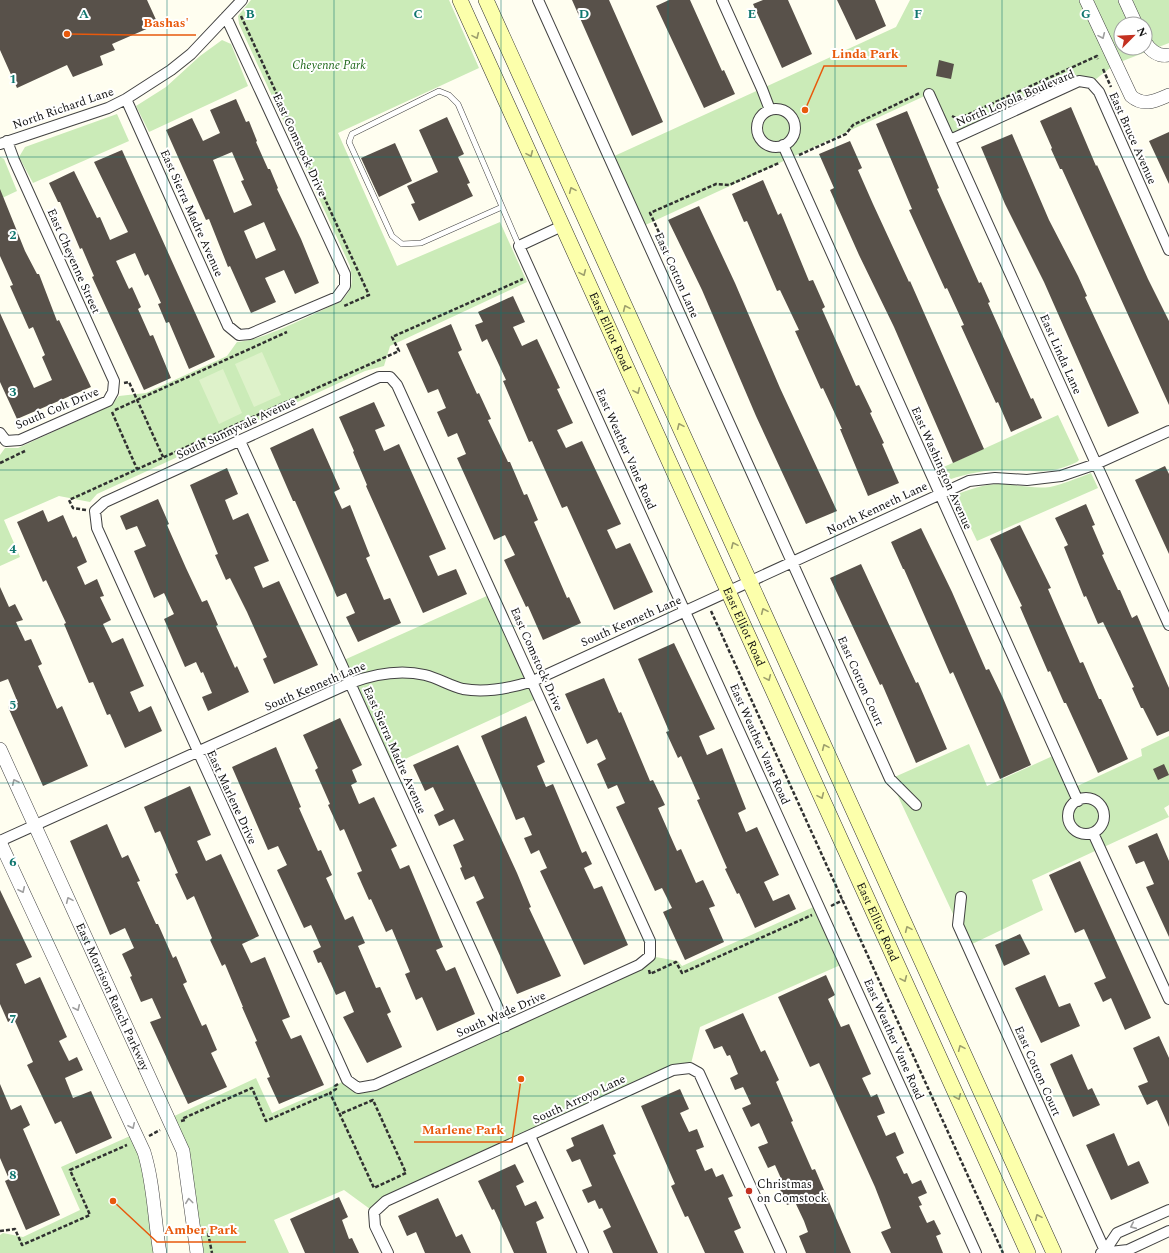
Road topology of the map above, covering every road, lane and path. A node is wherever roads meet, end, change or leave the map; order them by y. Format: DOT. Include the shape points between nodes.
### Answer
graph roads {
  1 [pos="460,0"];
  2 [pos="486,0"];
  3 [pos="538,0"];
  4 [pos="722,0"];
  5 [pos="1086,0"];
  6 [pos="1125,0"];
  7 [pos="239,3"];
  8 [pos="1132,16"];
  9 [pos="226,17"];
  10 [pos="1153,51"];
  11 [pos="1169,54"];
  12 [pos="1123,81"];
  13 [pos="1091,83"];
  14 [pos="1111,87"];
  15 [pos="927,92"];
  16 [pos="1099,92"];
  17 [pos="1169,95"];
  18 [pos="126,99"];
  19 [pos="770,110"];
  20 [pos="950,111"];
  21 [pos="950,140"];
  22 [pos="4,143"];
  23 [pos="783,146"];
  24 [pos="788,160"];
  25 [pos="502,206"];
  26 [pos="562,226"];
  27 [pos="649,245"];
  28 [pos="519,246"];
  29 [pos="1169,250"];
  30 [pos="532,275"];
  31 [pos="341,307"];
  32 [pos="293,329"];
  33 [pos="239,335"];
  34 [pos="390,377"];
  35 [pos="113,389"];
  36 [pos="137,400"];
  37 [pos="112,412"];
  38 [pos="105,415"];
  39 [pos="1169,431"];
  40 [pos="3,437"];
  41 [pos="240,441"];
  42 [pos="28,450"];
  43 [pos="163,458"];
  44 [pos="0,463"];
  45 [pos="1096,464"];
  46 [pos="137,469"];
  47 [pos="940,494"];
  48 [pos="95,511"];
  49 [pos="793,561"];
  50 [pos="739,586"];
  51 [pos="707,601"];
  52 [pos="685,611"];
  53 [pos="1169,625"];
  54 [pos="532,681"];
  55 [pos="350,683"];
  56 [pos="0,749"];
  57 [pos="198,752"];
  58 [pos="1078,801"];
  59 [pos="916,805"];
  60 [pos="35,826"];
  61 [pos="1093,833"];
  62 [pos="0,842"];
  63 [pos="961,897"];
  64 [pos="843,900"];
  65 [pos="821,910"];
  66 [pos="647,958"];
  67 [pos="1169,999"];
  68 [pos="506,1026"];
  69 [pos="347,1080"];
  70 [pos="358,1088"];
  71 [pos="340,1114"];
  72 [pos="530,1136"];
  73 [pos="1169,1210"];
  74 [pos="1169,1231"];
  75 [pos="1104,1252"];
  76 [pos="160,1253"];
  77 [pos="197,1253"];
  78 [pos="388,1253"];
  79 [pos="583,1253"];
  80 [pos="780,1253"];
  81 [pos="976,1253"];
  82 [pos="1003,1253"];
  83 [pos="1028,1253"];
  84 [pos="1054,1253"];
  1 -- 26 [label="main road, East Elliot Road, one-way"];
  50 -- 2 [label="main road, East Elliot Road, one-way"];
  3 -- 27 [label="street, East Cotton Lane"];
  4 -- 19 [label="street"];
  5 -- 12 [label="street, one-way"];
  6 -- 8 [label="street"];
  7 -- 9 [label="street, North Richard Lane"];
  7 -- 31 [label="path" via="369,294"];
  9 -- 18 [label="street, North Richard Lane" via="191,54"];
  9 -- 33 [label="street, East Comstock Drive" via="345,274 345,286 337,296 250,334"];
  10 -- 11 [label="street" via="1158,54"];
  12 -- 14 [label="path"];
  12 -- 17 [label="street" via="1131,96 1137,101 1154,102"];
  13 -- 16 [label="street, East Bruce Avenue"];
  13 -- 21 [label="street, North Loyola Boulevard" via="1079,81"];
  14 -- 16 [label="path"];
  14 -- 20 [label="path" via="1097,56 958,119 953,117"];
  15 -- 21 [label="street, East Linda Lane"];
  15 -- 24 [label="path" via="853,125 846,134"];
  16 -- 29 [label="street, East Bruce Avenue"];
  18 -- 22 [label="street, North Richard Lane" via="108,108"];
  18 -- 33 [label="street, East Sierra Madre Avenue" via="228,326"];
  19 -- 23 [label="street" via="784,111 793,119 794,133"];
  19 -- 23 [label="street" via="759,121 758,134 770,146"];
  21 -- 45 [label="street, East Linda Lane"];
  22 -- 35 [label="street, East Cheyenne Street" via="114,381"];
  23 -- 24 [label="street, East Washington Avenue"];
  24 -- 27 [label="path" via="729,185 716,184 650,213 662,239"];
  24 -- 47 [label="street, East Washington Avenue"];
  25 -- 25 [label="lane" via="421,243 402,244 392,236 349,142 352,134 439,91 449,95 458,104"];
  25 -- 28 [label="lane"];
  26 -- 28 [label="street"];
  26 -- 50 [label="main road, East Elliot Road, one-way"];
  27 -- 49 [label="street, East Cotton Lane"];
  28 -- 30 [label="street, East Weather Vane Road"];
  30 -- 43 [label="path" via="392,337 399,351"];
  30 -- 52 [label="street, East Weather Vane Road"];
  32 -- 36 [label="path"];
  34 -- 41 [label="street, South Sunnyvale Avenue" via="379,377"];
  34 -- 54 [label="street, East Comstock Drive" via="397,385"];
  35 -- 36 [label="path" via="129,382"];
  35 -- 40 [label="street, South Colt Drive" via="108,401 20,440"];
  36 -- 37 [label="path"];
  36 -- 43 [label="path"];
  37 -- 38 [label="path"];
  37 -- 46 [label="path"];
  39 -- 45 [label="street, North Kenneth Lane"];
  41 -- 48 [label="street, South Sunnyvale Avenue" via="105,502"];
  41 -- 55 [label="street, East Sierra Madre Avenue"];
  42 -- 44 [label="path"];
  43 -- 46 [label="path"];
  45 -- 47 [label="street, North Kenneth Lane" via="1061,476 1027,480 995,478 968,481"];
  45 -- 53 [label="street, East Linda Lane"];
  46 -- 48 [label="path" via="69,500 73,508"];
  47 -- 49 [label="street, North Kenneth Lane"];
  47 -- 58 [label="street, East Washington Avenue"];
  48 -- 57 [label="street, East Marlene Drive" via="96,528"];
  49 -- 50 [label="street, North Kenneth Lane"];
  49 -- 59 [label="street, East Cotton Court" via="890,779"];
  50 -- 51 [label="street, South Kenneth Lane"];
  50 -- 83 [label="main road, East Elliot Road, one-way"];
  84 -- 50 [label="main road, East Elliot Road, one-way"];
  51 -- 52 [label="street, South Kenneth Lane"];
  51 -- 64 [label="path"];
  52 -- 54 [label="street, South Kenneth Lane"];
  52 -- 65 [label="street, East Weather Vane Road"];
  54 -- 55 [label="street, South Kenneth Lane" via="507,688 463,689 426,675 399,672 382,673"];
  54 -- 66 [label="street, East Comstock Drive" via="650,941"];
  55 -- 57 [label="street, South Kenneth Lane"];
  55 -- 68 [label="street, East Sierra Madre Avenue"];
  60 -- 56 [label="street, East Morrison Ranch Parkway, one-way"];
  57 -- 60 [label="street, South Kenneth Lane"];
  57 -- 69 [label="street, East Marlene Drive"];
  58 -- 61 [label="street" via="1069,813 1071,825 1079,833"];
  58 -- 61 [label="street" via="1087,798 1095,800 1104,812 1102,825"];
  60 -- 62 [label="street, South Kenneth Lane"];
  77 -- 60 [label="street, East Morrison Ranch Parkway, one-way" via="183,1151"];
  61 -- 67 [label="street"];
  62 -- 76 [label="street, one-way" via="144,1152"];
  63 -- 75 [label="street, East Cotton Court" via="958,925"];
  64 -- 65 [label="path"];
  64 -- 82 [label="path"];
  65 -- 66 [label="path" via="682,973 676,962 650,974"];
  65 -- 81 [label="street, East Weather Vane Road"];
  66 -- 68 [label="street, South Wade Drive" via="639,966"];
  68 -- 70 [label="street, South Wade Drive" via="375,1085"];
  69 -- 70 [label="street, East Marlene Drive"];
  69 -- 71 [label="path" via="335,1086 336,1090 330,1093"];
  71 -- 71 [label="path" via="374,1188 406,1173 373,1100"];
  72 -- 78 [label="street, South Arroyo Lane" via="386,1202 374,1212 376,1226"];
  72 -- 79 [label="street"];
  72 -- 80 [label="street, South Arroyo Lane" via="673,1070 690,1068 699,1073"];
  73 -- 75 [label="street, one-way" via="1118,1233"];
  74 -- 75 [label="street" via="1128,1250"];
}
